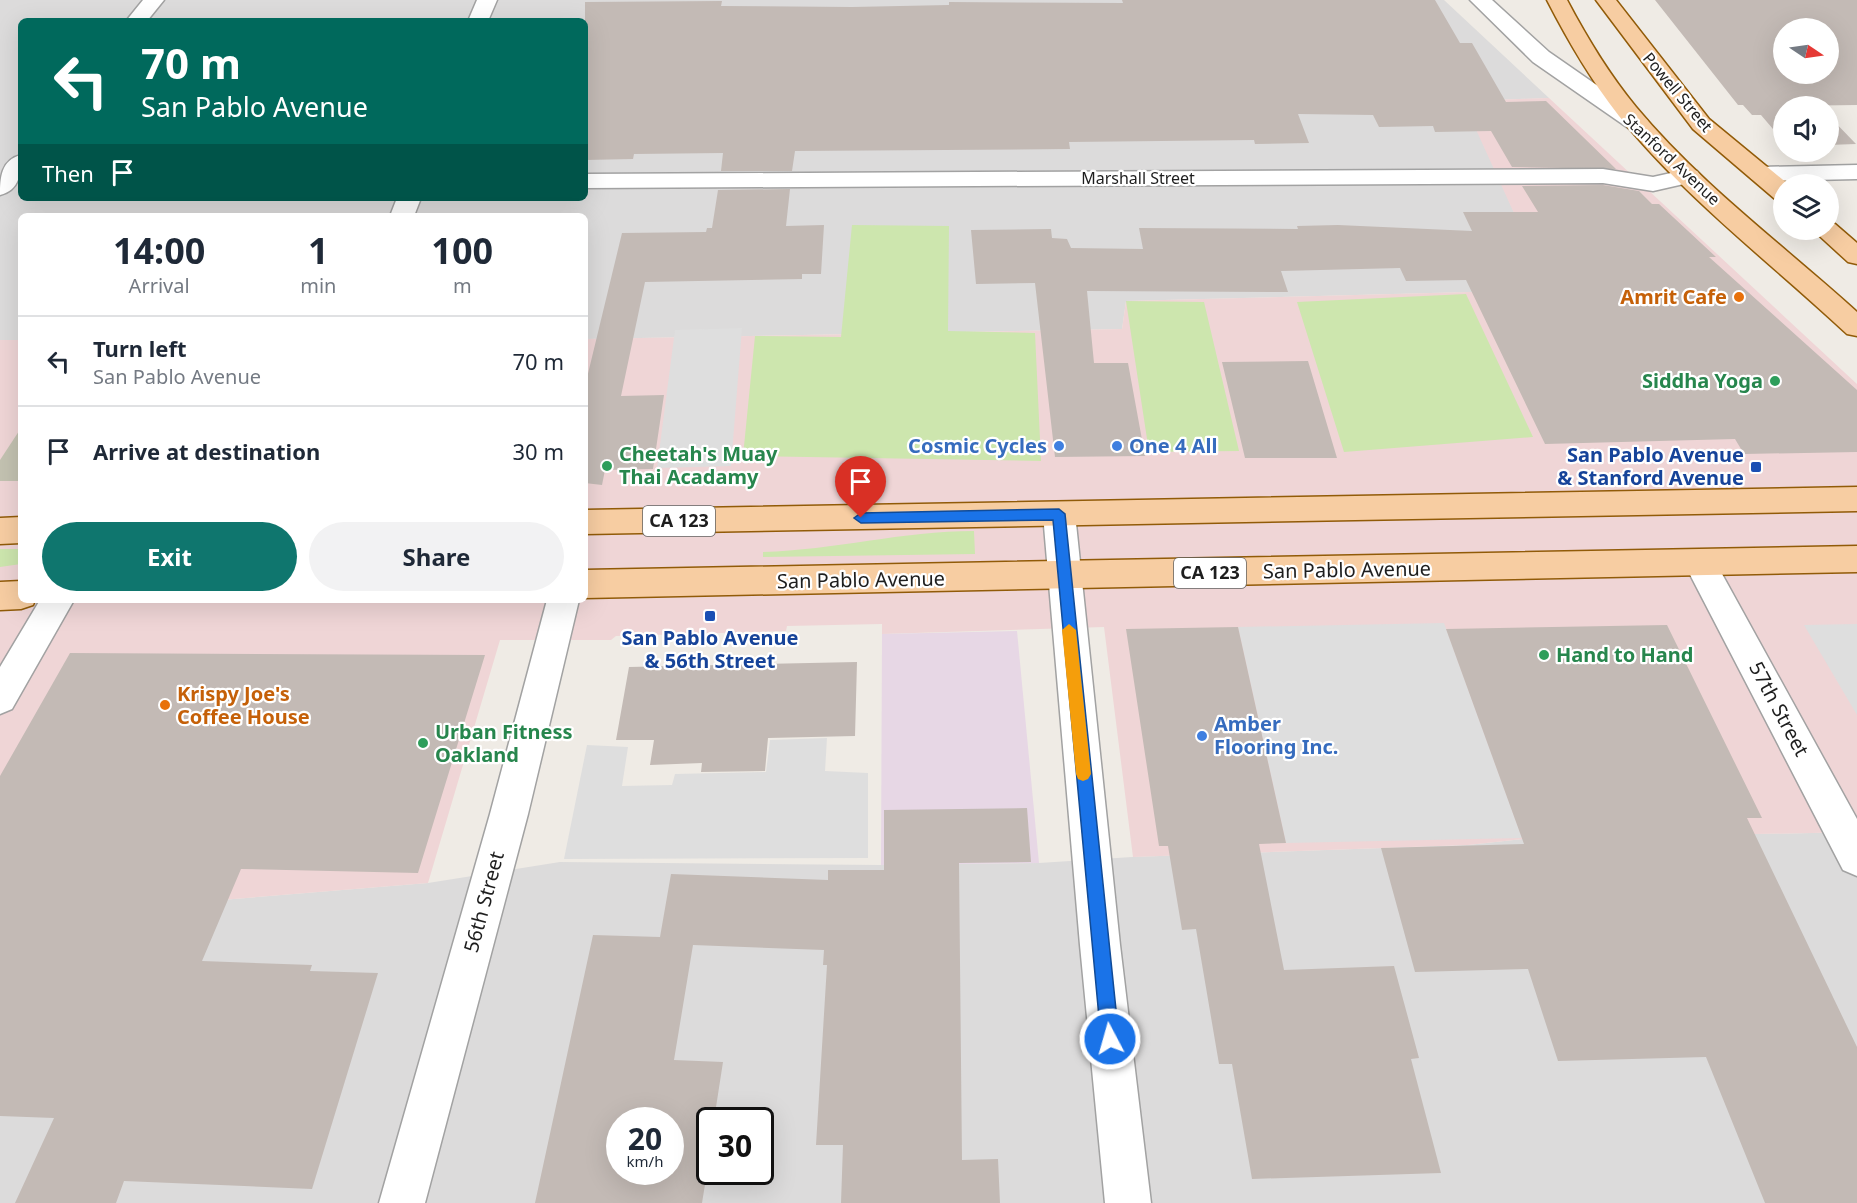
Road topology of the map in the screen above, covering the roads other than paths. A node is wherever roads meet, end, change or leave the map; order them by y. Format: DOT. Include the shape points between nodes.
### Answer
graph roads {
  1 [pos="154,0"];
  2 [pos="487,0"];
  3 [pos="1480,0"];
  4 [pos="1557,0"];
  5 [pos="1606,0"];
  6 [pos="139,18"];
  7 [pos="479,18"];
  8 [pos="1639,125"];
  9 [pos="18,166"];
  10 [pos="1857,172"];
  11 [pos="1760,174"];
  12 [pos="1689,176"];
  13 [pos="588,181"];
  14 [pos="1773,185"];
  15 [pos="0,188"];
  16 [pos="1838,240"];
  17 [pos="1857,256"];
  18 [pos="1857,327"];
  19 [pos="1857,500"];
  20 [pos="1059,514"];
  21 [pos="588,522"];
  22 [pos="18,530"];
  23 [pos="0,531"];
  24 [pos="1857,559"];
  25 [pos="1700,563"];
  26 [pos="1064,576"];
  27 [pos="588,584"];
  28 [pos="0,596"];
  29 [pos="18,596"];
  30 [pos="56,603"];
  31 [pos="562,603"];
  32 [pos="0,698"];
  33 [pos="1857,856"];
  34 [pos="402,1203"];
  35 [pos="1128,1203"];
  1 -- 6 [label="street"];
  2 -- 7 [label="street"];
  3 -- 8 [label="street, Stanford Avenue" via="1541,57"];
  4 -- 8 [label="main road" via="1601,76"];
  5 -- 11 [label="main road, Powell Street" via="1701,124"];
  8 -- 12 [label="main road, Stanford Avenue"];
  9 -- 15 [label="street"];
  10 -- 11 [label="street"];
  11 -- 14 [label="main road"];
  12 -- 13 [label="street, Marshall Street" via="1653,184 1603,176"];
  12 -- 18 [label="main road, Stanford Avenue"];
  16 -- 17 [label="main road"];
  19 -- 20 [label="main road, CA 123"];
  20 -- 21 [label="main road, CA 123"];
  20 -- 26 [label="street"];
  22 -- 23 [label="main road"];
  24 -- 25 [label="main road, San Pablo Avenue / CA 123"];
  25 -- 26 [label="main road, San Pablo Avenue / CA 123"];
  25 -- 33 [label="street, 57th Street"];
  26 -- 27 [label="main road, San Pablo Avenue / CA 123"];
  26 -- 35 [label="street"];
  28 -- 29 [label="main road"];
  30 -- 32 [label="street"];
  31 -- 34 [label="street, 56th Street" via="509,814"];
}
